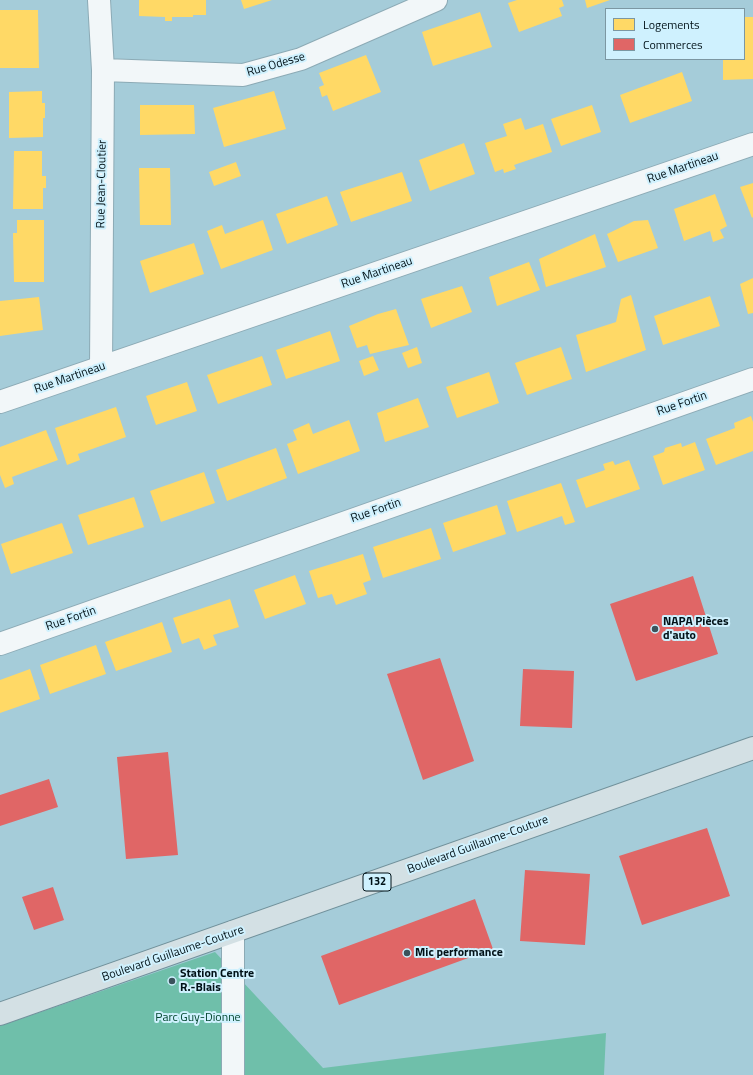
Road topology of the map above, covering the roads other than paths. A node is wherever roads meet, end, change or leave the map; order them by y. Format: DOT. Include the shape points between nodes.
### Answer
graph roads {
  1 [pos="99,0"];
  2 [pos="436,0"];
  3 [pos="103,70"];
  4 [pos="753,144"];
  5 [pos="101,367"];
  6 [pos="753,379"];
  7 [pos="0,402"];
  8 [pos="0,644"];
  9 [pos="753,748"];
  10 [pos="233,932"];
  11 [pos="0,1014"];
  12 [pos="233,1075"];
  1 -- 3 [label="street, Rue Jean-Cloutier"];
  2 -- 3 [label="street, Rue Odesse" via="301,59 243,75"];
  3 -- 5 [label="street, Rue Jean-Cloutier"];
  4 -- 5 [label="street, Rue Martineau"];
  5 -- 7 [label="street, Rue Martineau"];
  6 -- 8 [label="street, Rue Fortin"];
  9 -- 10 [label="main road, Boulevard Guillaume-Couture / 132"];
  10 -- 11 [label="main road, Boulevard Guillaume-Couture / 132"];
  10 -- 12 [label="street"];
}
